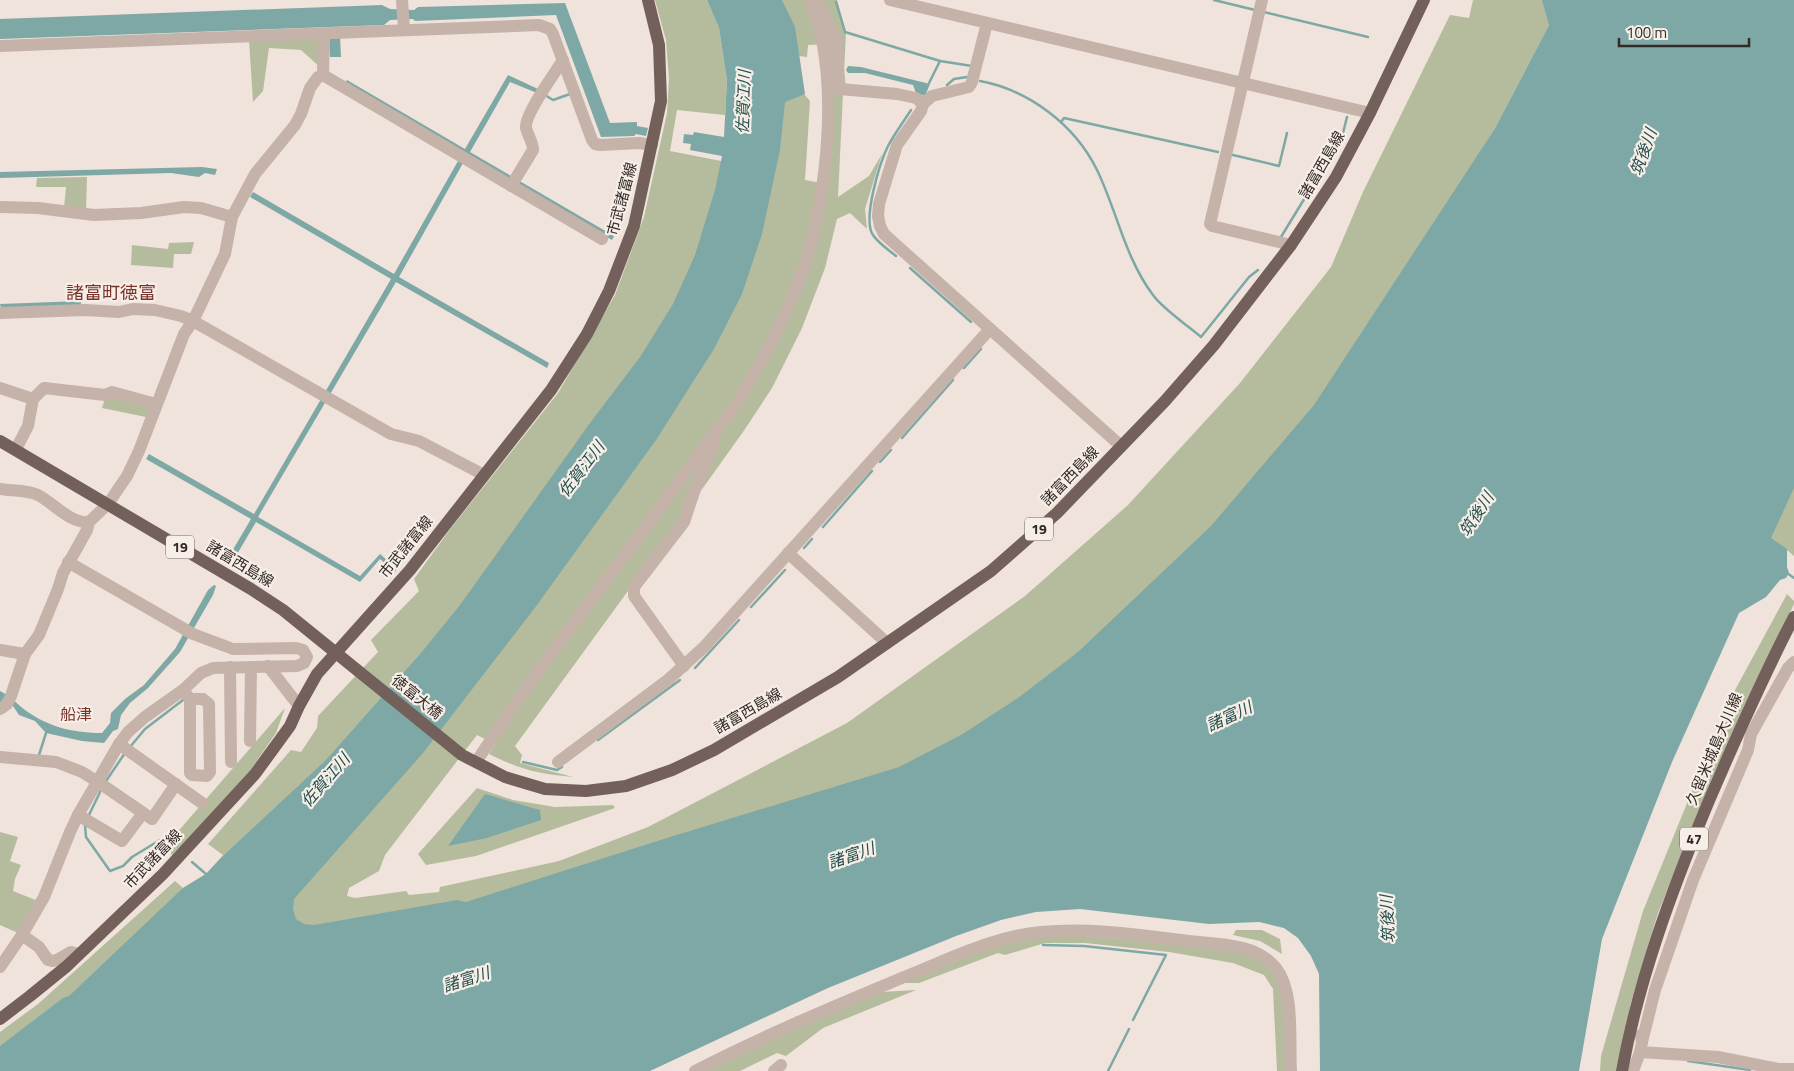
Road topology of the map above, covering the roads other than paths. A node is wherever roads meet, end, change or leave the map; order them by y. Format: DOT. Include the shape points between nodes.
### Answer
graph roads {
  1 [pos="648,0"];
  2 [pos="810,0"];
  3 [pos="817,0"];
  4 [pos="890,0"];
  5 [pos="1262,0"];
  6 [pos="1424,0"];
  7 [pos="402,2"];
  8 [pos="987,23"];
  9 [pos="404,26"];
  10 [pos="324,34"];
  11 [pos="0,46"];
  12 [pos="563,60"];
  13 [pos="323,76"];
  14 [pos="1243,82"];
  15 [pos="923,104"];
  16 [pos="1370,113"];
  17 [pos="652,144"];
  18 [pos="513,183"];
  19 [pos="0,207"];
  20 [pos="232,217"];
  21 [pos="602,239"];
  22 [pos="1291,246"];
  23 [pos="0,313"];
  24 [pos="193,321"];
  25 [pos="990,329"];
  26 [pos="0,388"];
  27 [pos="33,398"];
  28 [pos="156,404"];
  29 [pos="714,433"];
  30 [pos="0,441"];
  31 [pos="1121,446"];
  32 [pos="16,450"];
  33 [pos="484,476"];
  34 [pos="0,489"];
  35 [pos="108,504"];
  36 [pos="89,522"];
  37 [pos="788,553"];
  38 [pos="68,562"];
  39 [pos="1794,617"];
  40 [pos="887,643"];
  41 [pos="0,650"];
  42 [pos="337,653"];
  43 [pos="25,654"];
  44 [pos="1794,662"];
  45 [pos="352,665"];
  46 [pos="268,666"];
  47 [pos="684,666"];
  48 [pos="230,667"];
  49 [pos="251,667"];
  50 [pos="187,695"];
  51 [pos="6,703"];
  52 [pos="299,706"];
  53 [pos="1750,734"];
  54 [pos="250,741"];
  55 [pos="125,748"];
  56 [pos="462,755"];
  57 [pos="0,757"];
  58 [pos="231,762"];
  59 [pos="476,762"];
  60 [pos="558,762"];
  61 [pos="1718,779"];
  62 [pos="101,784"];
  63 [pos="176,784"];
  64 [pos="202,803"];
  65 [pos="142,813"];
  66 [pos="84,818"];
  67 [pos="1693,880"];
  68 [pos="1665,912"];
  69 [pos="22,935"];
  70 [pos="79,954"];
  71 [pos="0,967"];
  72 [pos="1638,998"];
  73 [pos="0,1019"];
  74 [pos="1641,1047"];
  75 [pos="1794,1069"];
  76 [pos="695,1071"];
  77 [pos="1291,1071"];
  78 [pos="1622,1071"];
  79 [pos="1633,1071"];
  1 -- 17 [label="main road, 市武諸富線" via="659,45 660,64 661,102"];
  2 -- 29 [label="street" via="822,40 828,106 822,180 812,240 793,297 766,354"];
  3 -- 15 [label="street" via="835,36 840,89 897,94 916,98"];
  4 -- 8 [label="street"];
  5 -- 14 [label="street"];
  6 -- 16 [label="main road, 諸富西島線 / 19"];
  7 -- 9 [label="street"];
  8 -- 14 [label="street"];
  8 -- 15 [label="street" via="969,87 932,96"];
  9 -- 10 [label="street"];
  9 -- 12 [label="street" via="539,25 550,29"];
  10 -- 11 [label="street"];
  10 -- 13 [label="street"];
  12 -- 17 [label="street" via="595,144"];
  12 -- 18 [label="street" via="527,120 526,128 533,150"];
  13 -- 18 [label="street"];
  13 -- 20 [label="street" via="318,77 310,88 295,125 254,174"];
  14 -- 16 [label="street"];
  14 -- 22 [label="street" via="1210,224"];
  15 -- 25 [label="street" via="897,145 879,204 880,226 884,234"];
  16 -- 22 [label="main road, 諸富西島線 / 19" via="1336,177"];
  17 -- 33 [label="main road, 市武諸富線" via="634,226 609,290 587,334 551,390"];
  18 -- 21 [label="street"];
  19 -- 20 [label="street" via="94,215 184,207"];
  20 -- 24 [label="street" via="225,254"];
  22 -- 31 [label="main road, 諸富西島線 / 19" via="1214,345"];
  23 -- 24 [label="street" via="119,312 133,309 155,310"];
  24 -- 28 [label="street" via="184,334"];
  24 -- 33 [label="street" via="391,434 420,441"];
  25 -- 31 [label="street"];
  25 -- 37 [label="street"];
  26 -- 27 [label="street"];
  27 -- 28 [label="street" via="44,388 105,395 112,392"];
  27 -- 32 [label="street" via="28,426"];
  28 -- 35 [label="street" via="128,476"];
  29 -- 47 [label="street" via="713,446 684,522 634,587 634,596"];
  29 -- 59 [label="street" via="516,702"];
  30 -- 32 [label="main road, 諸富西島線 / 19"];
  31 -- 40 [label="main road, 諸富西島線 / 19" via="1057,513 991,571"];
  32 -- 35 [label="main road, 諸富西島線 / 19"];
  33 -- 42 [label="main road, 市武諸富線" via="410,570"];
  34 -- 36 [label="street" via="38,495 67,515"];
  35 -- 36 [label="street"];
  35 -- 42 [label="main road, 諸富西島線 / 19" via="252,589"];
  36 -- 38 [label="street"];
  37 -- 40 [label="street"];
  37 -- 47 [label="street" via="704,648"];
  38 -- 43 [label="street" via="40,635"];
  38 -- 46 [label="street" via="189,632 233,650 296,648 303,650 307,657 297,666"];
  39 -- 61 [label="main road, 久留米城島大川線 / 47" via="1746,713"];
  40 -- 59 [label="main road, 諸富西島線 / 19" via="838,677 714,750 672,770 626,786 586,791 545,789 504,777"];
  41 -- 43 [label="street"];
  42 -- 45 [label="main road, 諸富西島線 / 19"];
  42 -- 52 [label="main road, 市武諸富線" via="318,674"];
  43 -- 51 [label="street"];
  44 -- 53 [label="street"];
  45 -- 56 [label="main road, 徳富大橋 / 19"];
  46 -- 49 [label="street"];
  46 -- 52 [label="street"];
  47 -- 60 [label="street"];
  48 -- 49 [label="street"];
  48 -- 50 [label="street" via="201,673"];
  48 -- 58 [label="street"];
  49 -- 54 [label="street"];
  50 -- 50 [label="street" via="190,773 207,776 210,772 209,704"];
  50 -- 55 [label="street" via="145,717 128,732"];
  52 -- 70 [label="main road, 市武諸富線" via="290,726 255,774 163,874"];
  53 -- 61 [label="street" via="1728,774"];
  53 -- 67 [label="street" via="1748,750"];
  55 -- 62 [label="street"];
  55 -- 63 [label="street"];
  56 -- 59 [label="main road, 諸富西島線 / 19"];
  57 -- 62 [label="street" via="56,762"];
  61 -- 68 [label="main road, 久留米城島大川線 / 47"];
  62 -- 65 [label="street"];
  62 -- 66 [label="street"];
  63 -- 64 [label="street"];
  63 -- 65 [label="street" via="152,819"];
  65 -- 66 [label="street" via="122,841"];
  66 -- 69 [label="street" via="70,832 50,884"];
  67 -- 68 [label="street"];
  67 -- 74 [label="street" via="1661,972"];
  68 -- 72 [label="main road, 久留米城島大川線 / 47"];
  69 -- 70 [label="street" via="39,947 48,960 57,960 71,952"];
  69 -- 71 [label="street"];
  70 -- 73 [label="main road, 市武諸富線"];
  72 -- 74 [label="street" via="1642,1007"];
  72 -- 78 [label="main road, 久留米城島大川線 / 47"];
  74 -- 75 [label="street"];
  74 -- 79 [label="street"];
  76 -- 77 [label="street" via="820,1012 966,952 1021,935 1065,930 1229,946 1258,954 1276,967 1285,984"];
}
